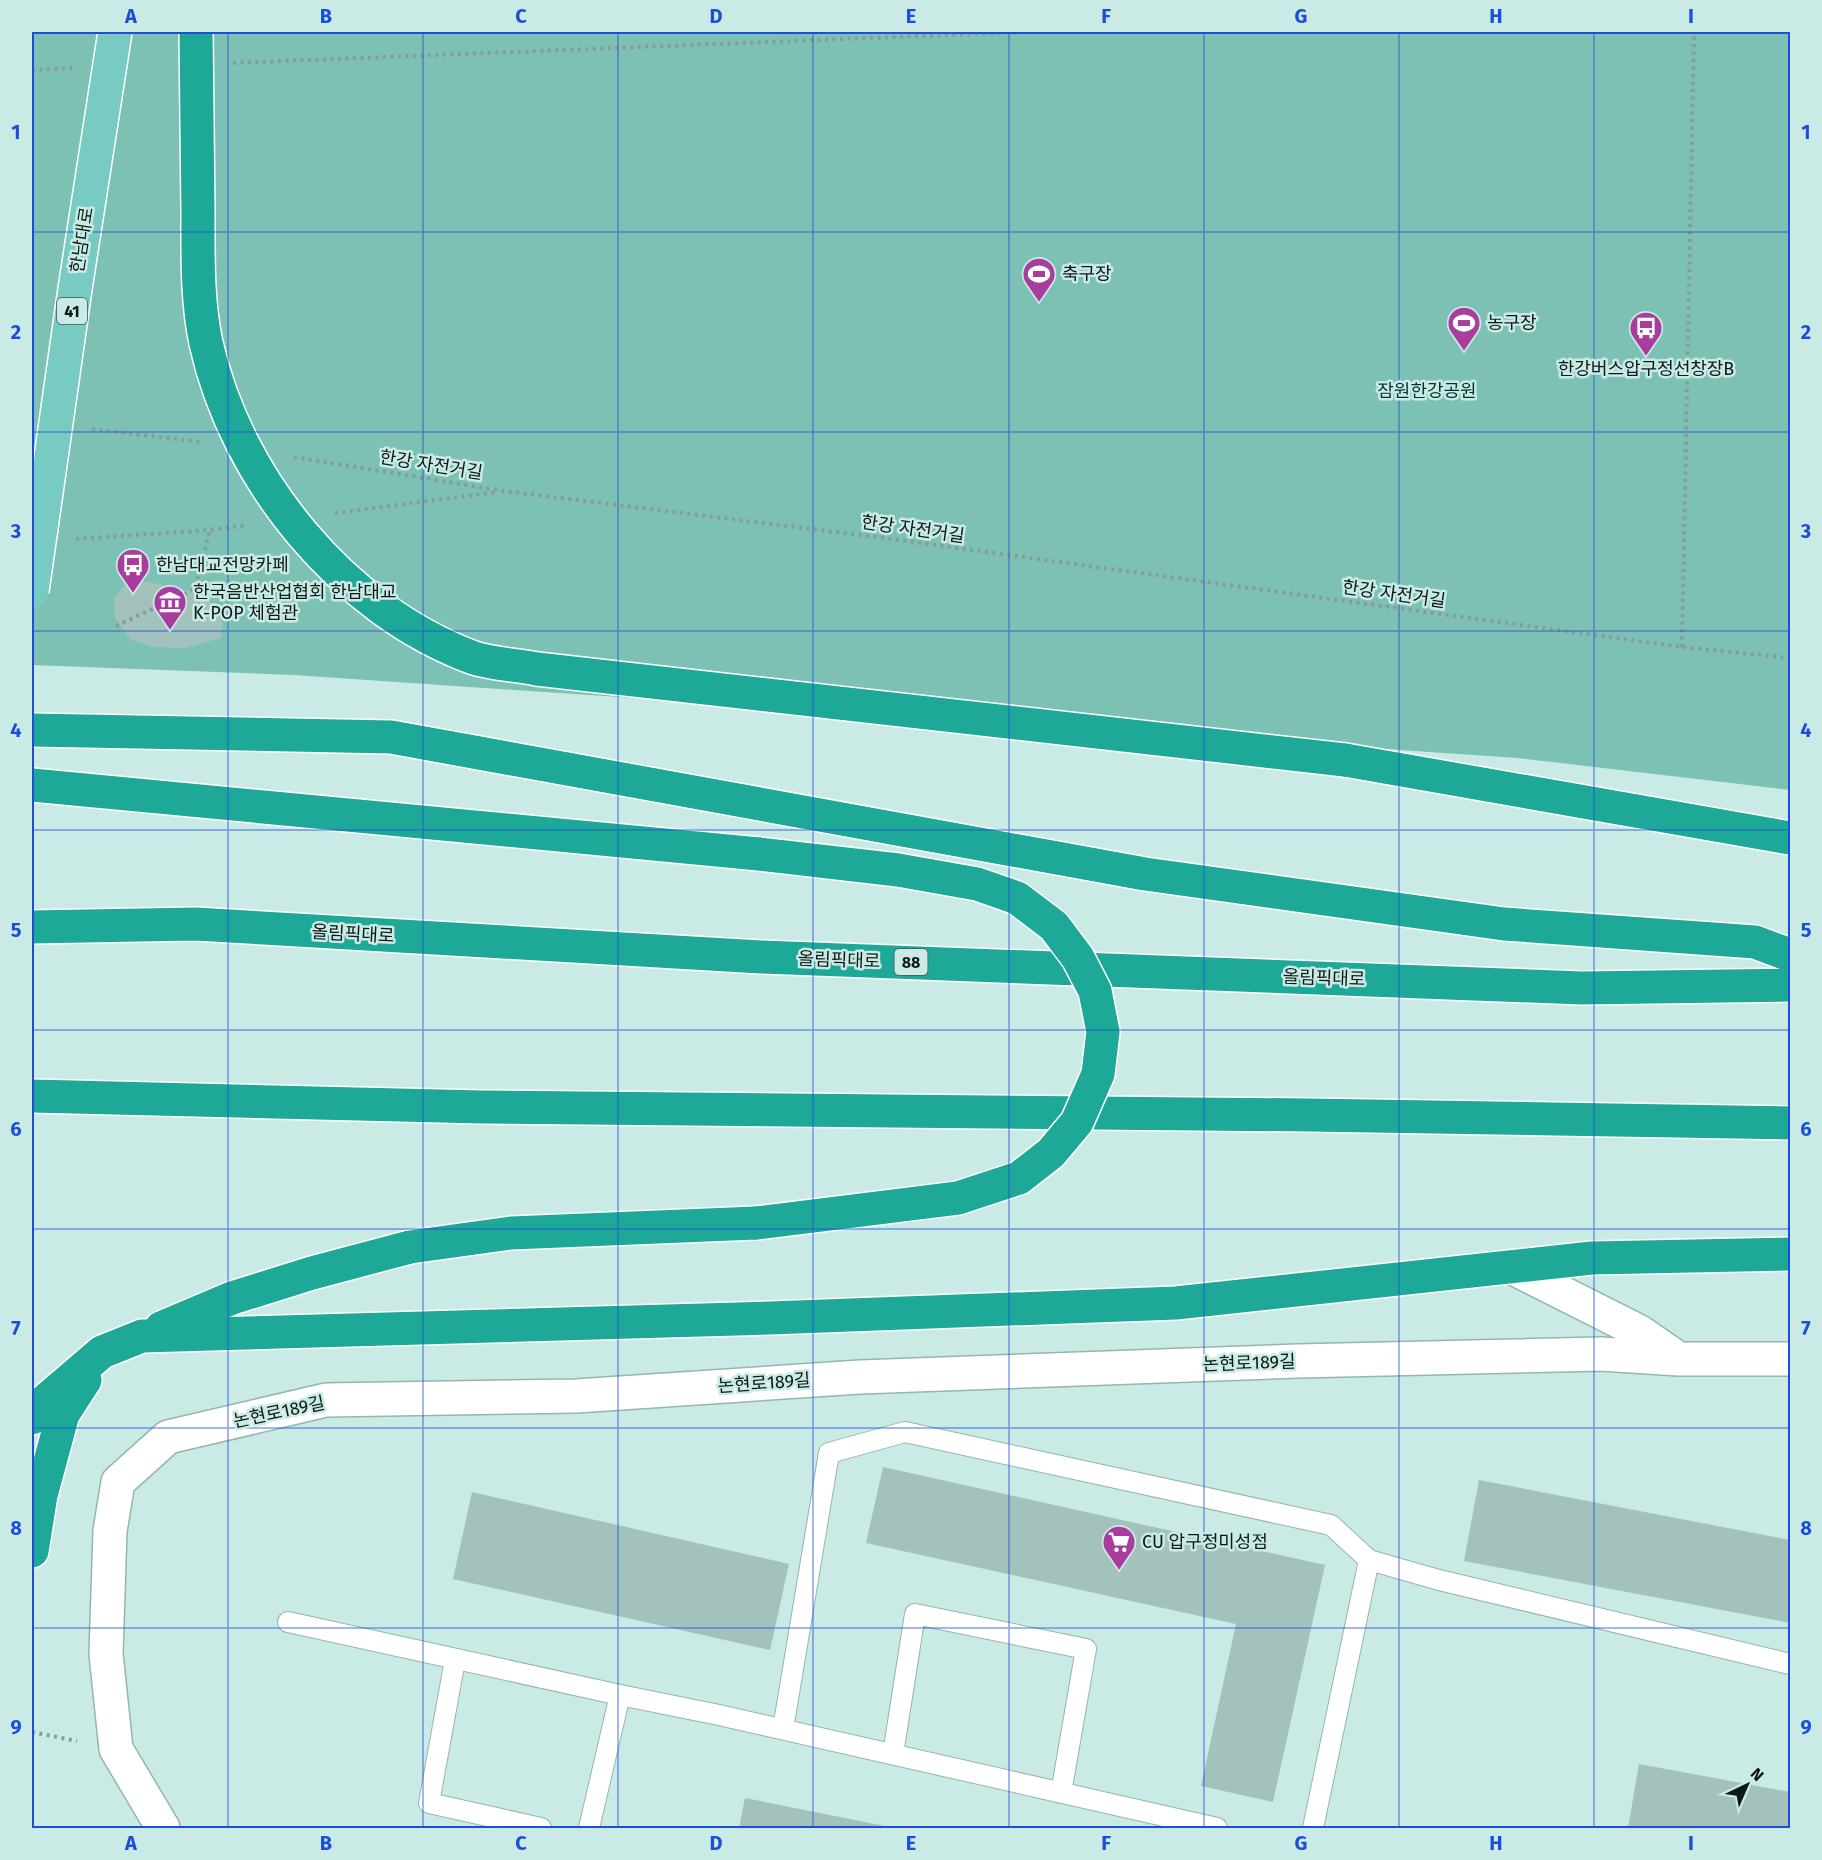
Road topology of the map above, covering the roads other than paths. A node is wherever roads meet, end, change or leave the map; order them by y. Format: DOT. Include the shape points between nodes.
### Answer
graph roads {
  1 [pos="115,32"];
  2 [pos="196,32"];
  3 [pos="32,591"];
  4 [pos="32,730"];
  5 [pos="32,785"];
  6 [pos="1791,838"];
  7 [pos="32,927"];
  8 [pos="1791,955"];
  9 [pos="1791,985"];
  10 [pos="32,1096"];
  11 [pos="1791,1123"];
  12 [pos="1791,1254"];
  13 [pos="1511,1267"];
  14 [pos="142,1336"];
  15 [pos="102,1352"];
  16 [pos="1679,1359"];
  17 [pos="1791,1359"];
  18 [pos="32,1418"];
  19 [pos="32,1551"];
  20 [pos="1369,1560"];
  21 [pos="288,1622"];
  22 [pos="455,1660"];
  23 [pos="1791,1664"];
  24 [pos="620,1695"];
  25 [pos="783,1729"];
  26 [pos="893,1754"];
  27 [pos="1061,1793"];
  28 [pos="163,1828"];
  29 [pos="542,1828"];
  30 [pos="589,1828"];
  31 [pos="1217,1828"];
  32 [pos="1313,1828"];
  1 -- 3 [label="main road, 한남대로 / 41, bridge"];
  2 -- 6 [label="highway, bridge" via="199,288 205,341 217,386 234,430 261,478 294,524 334,567 379,606 427,637 476,658 537,669 1345,760"];
  4 -- 8 [label="highway" via="391,737 1145,874 1504,924 1755,942"];
  5 -- 14 [label="highway, bridge" via="759,854 898,870 977,884 1017,898 1054,926 1078,958 1095,992 1103,1032 1098,1074 1077,1122 1051,1153 1019,1178 958,1198 756,1223 512,1233 410,1247 232,1298"];
  7 -- 9 [label="highway, 올림픽대로 / 88" via="195,924 761,957 1582,987"];
  10 -- 11 [label="highway" via="482,1107"];
  12 -- 13 [label="highway" via="1592,1258"];
  13 -- 14 [label="highway" via="1176,1303"];
  13 -- 16 [label="street" via="1640,1332"];
  14 -- 15 [label="highway"];
  15 -- 18 [label="highway"];
  15 -- 19 [label="highway" via="63,1414 41,1495"];
  16 -- 17 [label="street, 논현로189길"];
  16 -- 28 [label="street, 논현로189길" via="1601,1354 1298,1361 860,1377 576,1396 326,1400 168,1437 118,1482 110,1531 106,1654 116,1749"];
  20 -- 23 [label="lane"];
  20 -- 25 [label="lane" via="1331,1525 905,1432 829,1453"];
  20 -- 32 [label="lane"];
  21 -- 22 [label="lane"];
  22 -- 24 [label="lane"];
  22 -- 29 [label="lane" via="429,1803"];
  24 -- 25 [label="lane"];
  24 -- 30 [label="lane"];
  25 -- 26 [label="lane"];
  26 -- 27 [label="lane"];
  26 -- 27 [label="lane" via="915,1614 1086,1649"];
  27 -- 31 [label="lane"];
}
